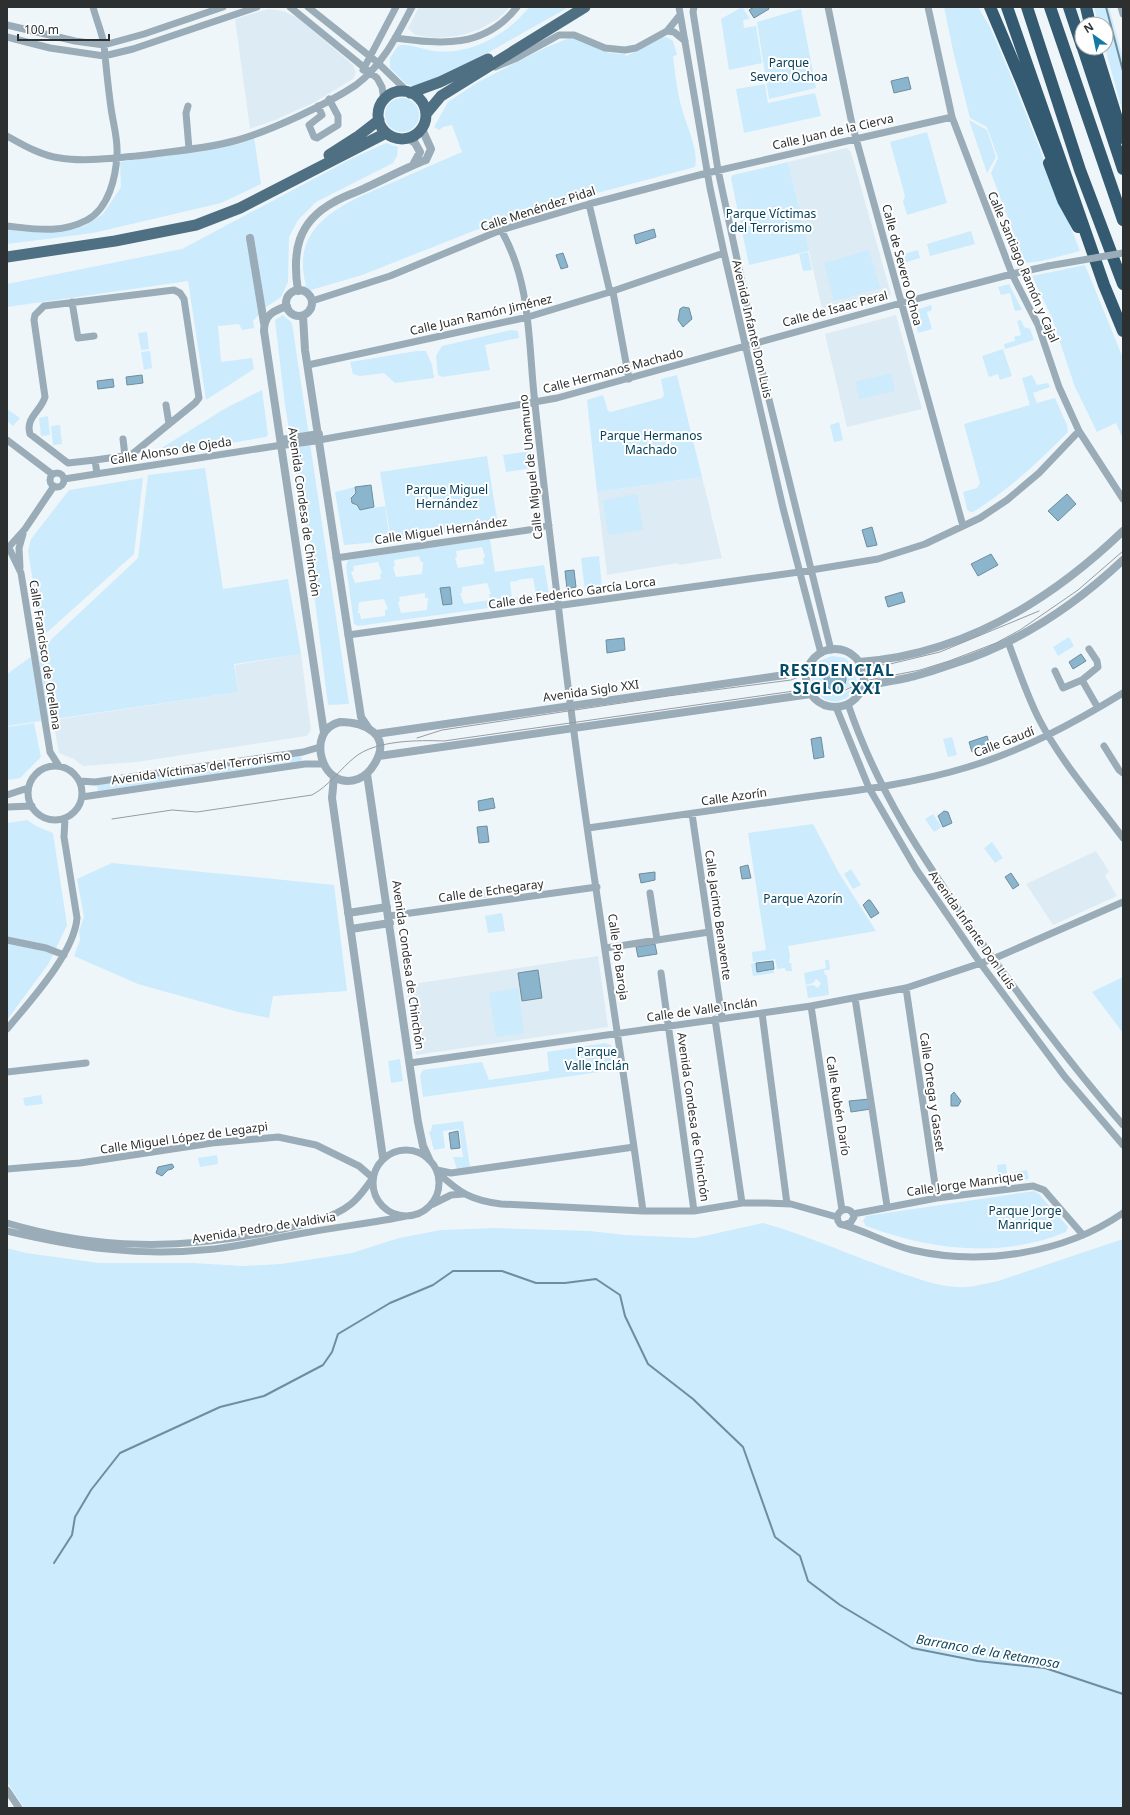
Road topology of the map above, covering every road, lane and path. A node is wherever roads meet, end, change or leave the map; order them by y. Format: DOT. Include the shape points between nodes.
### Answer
graph roads {
  1 [pos="93,7"];
  2 [pos="223,7"];
  3 [pos="257,7"];
  4 [pos="286,7"];
  5 [pos="308,7"];
  6 [pos="396,7"];
  7 [pos="412,7"];
  8 [pos="517,7"];
  9 [pos="579,7"];
  10 [pos="585,7"];
  11 [pos="828,7"];
  12 [pos="928,7"];
  13 [pos="982,7"];
  14 [pos="990,7"];
  15 [pos="1008,7"];
  16 [pos="1027,7"];
  17 [pos="1050,7"];
  18 [pos="1069,7"];
  19 [pos="1121,7"];
  20 [pos="293,8"];
  21 [pos="245,9"];
  22 [pos="694,9"];
  23 [pos="680,11"];
  24 [pos="1123,14"];
  25 [pos="1074,22"];
  26 [pos="7,25"];
  27 [pos="402,26"];
  28 [pos="667,30"];
  29 [pos="7,37"];
  30 [pos="395,38"];
  31 [pos="417,41"];
  32 [pos="684,41"];
  33 [pos="104,44"];
  34 [pos="104,56"];
  35 [pos="369,56"];
  36 [pos="1085,56"];
  37 [pos="1098,56"];
  38 [pos="377,62"];
  39 [pos="367,69"];
  40 [pos="471,77"];
  41 [pos="377,78"];
  42 [pos="356,84"];
  43 [pos="409,93"];
  44 [pos="329,99"];
  45 [pos="384,100"];
  46 [pos="188,106"];
  47 [pos="318,106"];
  48 [pos="426,114"];
  49 [pos="952,117"];
  50 [pos="379,120"];
  51 [pos="422,129"];
  52 [pos="386,133"];
  53 [pos="7,136"];
  54 [pos="408,138"];
  55 [pos="856,138"];
  56 [pos="1123,138"];
  57 [pos="189,149"];
  58 [pos="117,158"];
  59 [pos="413,165"];
  60 [pos="1123,169"];
  61 [pos="718,170"];
  62 [pos="707,173"];
  63 [pos="273,191"];
  64 [pos="589,204"];
  65 [pos="1123,220"];
  66 [pos="7,226"];
  67 [pos="1078,227"];
  68 [pos="501,230"];
  69 [pos="250,238"];
  70 [pos="724,253"];
  71 [pos="1123,253"];
  72 [pos="7,257"];
  73 [pos="1012,274"];
  74 [pos="1104,284"];
  75 [pos="1123,284"];
  76 [pos="298,291"];
  77 [pos="612,292"];
  78 [pos="312,301"];
  79 [pos="72,302"];
  80 [pos="901,303"];
  81 [pos="287,306"];
  82 [pos="304,316"];
  83 [pos="528,318"];
  84 [pos="264,323"];
  85 [pos="1123,331"];
  86 [pos="94,336"];
  87 [pos="755,343"];
  88 [pos="745,347"];
  89 [pos="308,365"];
  90 [pos="629,379"];
  91 [pos="535,403"];
  92 [pos="166,405"];
  93 [pos="169,424"];
  94 [pos="1079,431"];
  95 [pos="319,437"];
  96 [pos="123,439"];
  97 [pos="7,440"];
  98 [pos="281,443"];
  99 [pos="125,456"];
  100 [pos="95,460"];
  101 [pos="52,474"];
  102 [pos="97,474"];
  103 [pos="64,479"];
  104 [pos="54,486"];
  105 [pos="1123,499"];
  106 [pos="549,525"];
  107 [pos="963,526"];
  108 [pos="25,529"];
  109 [pos="1123,532"];
  110 [pos="9,548"];
  111 [pos="7,556"];
  112 [pos="336,558"];
  113 [pos="17,559"];
  114 [pos="1123,560"];
  115 [pos="811,570"];
  116 [pos="799,572"];
  117 [pos="558,606"];
  118 [pos="348,635"];
  119 [pos="1008,642"];
  120 [pos="1088,649"];
  121 [pos="831,650"];
  122 [pos="821,653"];
  123 [pos="859,662"];
  124 [pos="808,668"];
  125 [pos="1055,671"];
  126 [pos="1082,680"];
  127 [pos="862,687"];
  128 [pos="1123,693"];
  129 [pos="811,694"];
  130 [pos="848,704"];
  131 [pos="570,706"];
  132 [pos="836,707"];
  133 [pos="1098,708"];
  134 [pos="574,728"];
  135 [pos="372,732"];
  136 [pos="324,733"];
  137 [pos="1049,736"];
  138 [pos="1104,746"];
  139 [pos="320,747"];
  140 [pos="50,752"];
  141 [pos="379,756"];
  142 [pos="323,764"];
  143 [pos="59,766"];
  144 [pos="44,768"];
  145 [pos="1123,773"];
  146 [pos="368,774"];
  147 [pos="334,777"];
  148 [pos="80,781"];
  149 [pos="882,786"];
  150 [pos="28,788"];
  151 [pos="869,788"];
  152 [pos="7,795"];
  153 [pos="82,797"];
  154 [pos="32,806"];
  155 [pos="7,808"];
  156 [pos="692,814"];
  157 [pos="65,818"];
  158 [pos="55,820"];
  159 [pos="588,828"];
  160 [pos="64,837"];
  161 [pos="1123,838"];
  162 [pos="597,887"];
  163 [pos="650,893"];
  164 [pos="1123,902"];
  165 [pos="388,907"];
  166 [pos="348,913"];
  167 [pos="389,920"];
  168 [pos="351,929"];
  169 [pos="709,932"];
  170 [pos="7,940"];
  171 [pos="657,940"];
  172 [pos="606,948"];
  173 [pos="64,955"];
  174 [pos="993,959"];
  175 [pos="981,964"];
  176 [pos="661,973"];
  177 [pos="906,988"];
  178 [pos="855,998"];
  179 [pos="811,1006"];
  180 [pos="762,1012"];
  181 [pos="718,1019"];
  182 [pos="667,1026"];
  183 [pos="7,1029"];
  184 [pos="617,1034"];
  185 [pos="86,1063"];
  186 [pos="410,1063"];
  187 [pos="7,1072"];
  188 [pos="1123,1125"];
  189 [pos="1123,1145"];
  190 [pos="634,1147"];
  191 [pos="384,1158"];
  192 [pos="429,1159"];
  193 [pos="378,1165"];
  194 [pos="359,1166"];
  195 [pos="7,1168"];
  196 [pos="437,1171"];
  197 [pos="373,1178"];
  198 [pos="462,1194"];
  199 [pos="937,1198"];
  200 [pos="742,1203"];
  201 [pos="787,1204"];
  202 [pos="887,1206"];
  203 [pos="429,1207"];
  204 [pos="842,1210"];
  205 [pos="643,1211"];
  206 [pos="694,1211"];
  207 [pos="1123,1213"];
  208 [pos="406,1216"];
  209 [pos="837,1216"];
  210 [pos="853,1217"];
  211 [pos="7,1223"];
  212 [pos="845,1225"];
  213 [pos="7,1231"];
  214 [pos="860,1231"];
  215 [pos="1084,1235"];
  216 [pos="7,1790"];
  217 [pos="19,1808"];
  1 -- 33 [label="street"];
  2 -- 33 [label="street" via="144,34"];
  3 -- 21 [label="street"];
  4 -- 20 [label="street"];
  5 -- 35 [label="street"];
  6 -- 35 [label="street"];
  7 -- 27 [label="street"];
  8 -- 31 [label="street" via="500,24 481,35 454,42"];
  9 -- 43 [label="main road" via="484,61 427,88"];
  10 -- 40 [label="main road"];
  11 -- 55 [label="street, Calle de Severo Ochoa"];
  12 -- 49 [label="street, Calle Santiago Ramón y Cajal"];
  13 -- 67 [label="highway" via="1020,91 1063,200"];
  14 -- 67 [label="highway" via="1023,84"];
  15 -- 74 [label="highway"];
  16 -- 75 [label="highway" via="1078,162"];
  17 -- 65 [label="highway"];
  18 -- 25 [label="highway"];
  19 -- 24 [label="street"];
  20 -- 39 [label="street"];
  21 -- 34 [label="street" via="133,49"];
  22 -- 23 [label="street"];
  22 -- 61 [label="street, Avenida Infante Don Luis"];
  23 -- 28 [label="street"];
  23 -- 32 [label="street, Avenida Infante Don Luis"];
  26 -- 33 [label="street" via="68,40"];
  27 -- 30 [label="street"];
  27 -- 31 [label="street" via="407,34"];
  28 -- 32 [label="street" via="674,32"];
  28 -- 40 [label="street" via="636,48 616,51 574,35 559,35 517,58"];
  29 -- 34 [label="street" via="50,48"];
  30 -- 31 [label="street"];
  30 -- 38 [label="street" via="383,58"];
  32 -- 62 [label="street, Avenida Infante Don Luis"];
  33 -- 34 [label="street"];
  34 -- 58 [label="street"];
  35 -- 38 [label="street"];
  35 -- 39 [label="street"];
  36 -- 60 [label="highway"];
  37 -- 56 [label="highway"];
  38 -- 39 [label="street"];
  38 -- 43 [label="street"];
  39 -- 41 [label="street"];
  39 -- 42 [label="street"];
  40 -- 48 [label="main road" via="441,96"];
  41 -- 42 [label="street"];
  41 -- 45 [label="street"];
  42 -- 44 [label="street"];
  43 -- 45 [label="main road" via="397,92"];
  43 -- 48 [label="main road" via="423,103"];
  44 -- 47 [label="street"];
  44 -- 47 [label="street" via="338,116 338,125 317,138 309,125 322,115"];
  45 -- 50 [label="main road" via="380,106"];
  46 -- 57 [label="street" via="186,113"];
  47 -- 57 [label="street" via="237,140"];
  48 -- 51 [label="main road"];
  49 -- 55 [label="street, Calle Juan de la Cierva"];
  49 -- 73 [label="street, Calle Santiago Ramón y Cajal"];
  50 -- 52 [label="main road"];
  50 -- 63 [label="main road"];
  51 -- 54 [label="main road"];
  51 -- 59 [label="street" via="431,149 430,155 426,160"];
  52 -- 54 [label="main road" via="396,138"];
  52 -- 63 [label="main road"];
  53 -- 58 [label="street" via="29,148 60,158"];
  54 -- 59 [label="street" via="415,143 420,152"];
  55 -- 61 [label="street, Calle Juan de la Cierva"];
  55 -- 80 [label="street, Calle de Severo Ochoa"];
  57 -- 58 [label="street"];
  58 -- 66 [label="street" via="108,196 89,219 61,230 45,231"];
  59 -- 76 [label="street" via="334,202 309,222 298,240 295,251"];
  61 -- 62 [label="street, Calle Juan de la Cierva"];
  61 -- 87 [label="street, Avenida Infante Don Luis"];
  62 -- 64 [label="street, Calle Menéndez Pidal"];
  62 -- 70 [label="street, Avenida Infante Don Luis"];
  63 -- 72 [label="main road" via="240,208 196,225 115,241"];
  64 -- 68 [label="street, Calle Menéndez Pidal"];
  64 -- 77 [label="street"];
  67 -- 74 [label="highway"];
  68 -- 78 [label="street, Calle Menéndez Pidal" via="390,276"];
  68 -- 83 [label="street, Calle Miguel de Unamuno" via="519,270"];
  69 -- 84 [label="street, Avenida Condesa de Chinchón"];
  70 -- 77 [label="street, Calle Juan Ramón Jiménez"];
  70 -- 88 [label="street, Avenida Infante Don Luis"];
  71 -- 73 [label="street, Calle de Isaac Peral, bridge"];
  73 -- 80 [label="street, Calle de Isaac Peral"];
  73 -- 94 [label="street, Calle Santiago Ramón y Cajal" via="1038,325"];
  74 -- 85 [label="highway"];
  76 -- 78 [label="street" via="305,292"];
  76 -- 81 [label="street" via="290,294"];
  77 -- 83 [label="street, Calle Juan Ramón Jiménez"];
  77 -- 90 [label="street"];
  78 -- 82 [label="street" via="311,308"];
  79 -- 86 [label="street" via="78,338"];
  79 -- 93 [label="street" via="168,289 180,293 184,299 198,398"];
  79 -- 100 [label="street" via="44,306 35,314 45,397 28,428 34,438 68,463"];
  80 -- 87 [label="street, Calle de Isaac Peral"];
  80 -- 107 [label="street, Calle de Severo Ochoa"];
  81 -- 82 [label="street" via="293,314"];
  81 -- 84 [label="street" via="273,312"];
  82 -- 89 [label="street"];
  83 -- 89 [label="street, Calle Juan Ramón Jiménez"];
  83 -- 91 [label="street, Calle Miguel de Unamuno"];
  84 -- 98 [label="street, Avenida Condesa de Chinchón"];
  87 -- 88 [label="street, Calle de Isaac Peral"];
  87 -- 115 [label="street, Avenida Infante Don Luis"];
  88 -- 90 [label="street, Calle Hermanos Machado"];
  88 -- 116 [label="street, Avenida Infante Don Luis"];
  89 -- 95 [label="street"];
  90 -- 91 [label="street, Calle Hermanos Machado"];
  91 -- 95 [label="street, Calle Hermanos Machado"];
  91 -- 106 [label="street, Calle Miguel de Unamuno"];
  92 -- 93 [label="street"];
  93 -- 99 [label="street" via="131,455"];
  94 -- 105 [label="street, Calle Santiago Ramón y Cajal"];
  94 -- 107 [label="street, Calle de Federico García Lorca" via="1039,473 1007,500"];
  95 -- 98 [label="street"];
  95 -- 112 [label="street"];
  96 -- 99 [label="street"];
  97 -- 101 [label="street"];
  98 -- 102 [label="street, Calle Alonso de Ojeda"];
  98 -- 136 [label="street, Avenida Condesa de Chinchón"];
  99 -- 100 [label="street"];
  100 -- 102 [label="street"];
  101 -- 103 [label="street" via="59,473"];
  101 -- 104 [label="street" via="50,481"];
  102 -- 103 [label="street, Calle Alonso de Ojeda"];
  103 -- 104 [label="street" via="61,485"];
  104 -- 108 [label="street"];
  106 -- 112 [label="street, Calle Miguel Hernández"];
  106 -- 117 [label="street, Calle Miguel de Unamuno"];
  107 -- 115 [label="street, Calle de Federico García Lorca" via="908,550 878,559"];
  108 -- 110 [label="street"];
  108 -- 113 [label="street"];
  109 -- 123 [label="street" via="1084,567 1011,616 927,650 881,661"];
  110 -- 113 [label="street"];
  111 -- 113 [label="street"];
  112 -- 118 [label="street"];
  113 -- 140 [label="street, Calle Francisco de Orellana"];
  114 -- 119 [label="street" via="1072,602"];
  115 -- 116 [label="street, Calle de Federico García Lorca"];
  115 -- 121 [label="street, Avenida Infante Don Luis"];
  116 -- 117 [label="street, Calle de Federico García Lorca"];
  116 -- 122 [label="street, Avenida Infante Don Luis"];
  117 -- 118 [label="street, Calle de Federico García Lorca"];
  117 -- 131 [label="street, Calle Miguel de Unamuno"];
  118 -- 135 [label="street" via="361,717"];
  119 -- 127 [label="street" via="977,656 909,678"];
  119 -- 137 [label="street"];
  120 -- 126 [label="street" via="1097,661 1098,667"];
  121 -- 122 [label="street"];
  121 -- 123 [label="street" via="847,652"];
  122 -- 124 [label="street"];
  123 -- 127 [label="street" via="864,674"];
  124 -- 129 [label="street" via="807,683"];
  124 -- 131 [label="street, Avenida Siglo XXI" via="785,675"];
  125 -- 126 [label="street" via="1063,688"];
  126 -- 133 [label="street"];
  127 -- 130 [label="street" via="859,694"];
  128 -- 133 [label="street, Calle Gaudí"];
  129 -- 132 [label="street" via="822,704"];
  129 -- 134 [label="street"];
  130 -- 132 [label="street"];
  130 -- 149 [label="street, Avenida Infante Don Luis"];
  131 -- 134 [label="street, Calle Pío Baroja"];
  131 -- 135 [label="street, Avenida Siglo XXI"];
  132 -- 151 [label="street, Avenida Infante Don Luis"];
  133 -- 137 [label="street, Calle Gaudí"];
  134 -- 141 [label="street"];
  134 -- 159 [label="street, Calle Pío Baroja"];
  135 -- 136 [label="street" via="354,724 340,722 330,726"];
  135 -- 141 [label="street" via="381,746"];
  136 -- 139 [label="street"];
  137 -- 149 [label="street, Calle Gaudí" via="968,768"];
  137 -- 161 [label="street" via="1060,755"];
  138 -- 145 [label="street"];
  139 -- 142 [label="street"];
  139 -- 148 [label="street, Avenida Víctimas del Terrorismo" via="303,752 140,776 95,782"];
  140 -- 143 [label="street, Calle Francisco de Orellana"];
  140 -- 144 [label="street, Calle Francisco de Orellana"];
  141 -- 146 [label="street"];
  142 -- 147 [label="street"];
  142 -- 153 [label="street, Avenida Víctimas del Terrorismo" via="305,764"];
  143 -- 144 [label="street"];
  143 -- 148 [label="street" via="74,772"];
  144 -- 150 [label="street" via="34,776"];
  146 -- 147 [label="street" via="351,781 342,781"];
  146 -- 165 [label="street, Avenida Condesa de Chinchón"];
  147 -- 166 [label="street" via="332,798"];
  148 -- 153 [label="street"];
  149 -- 151 [label="street, Calle Azorín"];
  149 -- 174 [label="street, Avenida Infante Don Luis" via="911,841"];
  150 -- 152 [label="street"];
  150 -- 154 [label="street"];
  151 -- 156 [label="street, Calle Azorín"];
  151 -- 175 [label="street, Avenida Infante Don Luis" via="912,864"];
  153 -- 157 [label="street" via="76,810"];
  154 -- 155 [label="street"];
  154 -- 158 [label="street" via="44,818"];
  156 -- 159 [label="street, Calle Azorín"];
  156 -- 169 [label="street, Calle Jacinto Benavente"];
  157 -- 158 [label="street"];
  157 -- 160 [label="street"];
  158 -- 160 [label="street"];
  159 -- 162 [label="street, Calle Pío Baroja"];
  160 -- 173 [label="street" via="77,918 72,939"];
  162 -- 167 [label="street, Calle de Echegaray"];
  162 -- 172 [label="street, Calle Pío Baroja"];
  163 -- 171 [label="street"];
  164 -- 174 [label="street, Calle de Valle Inclán"];
  165 -- 166 [label="street"];
  165 -- 167 [label="street, Avenida Condesa de Chinchón"];
  166 -- 168 [label="street"];
  167 -- 168 [label="street"];
  167 -- 186 [label="street, Avenida Condesa de Chinchón"];
  168 -- 191 [label="street"];
  169 -- 171 [label="street"];
  169 -- 181 [label="street, Calle Jacinto Benavente"];
  170 -- 173 [label="street" via="46,948"];
  171 -- 172 [label="street"];
  172 -- 184 [label="street, Calle Pío Baroja"];
  173 -- 183 [label="street"];
  174 -- 175 [label="street, Calle de Valle Inclán"];
  174 -- 188 [label="street, Avenida Infante Don Luis" via="1075,1070"];
  175 -- 177 [label="street, Calle de Valle Inclán"];
  175 -- 189 [label="street, Avenida Infante Don Luis" via="1065,1077"];
  176 -- 182 [label="street, Avenida Condesa de Chinchón"];
  177 -- 178 [label="street, Calle de Valle Inclán"];
  177 -- 199 [label="street, Calle Ortega y Gasset"];
  178 -- 179 [label="street, Calle de Valle Inclán"];
  178 -- 202 [label="street"];
  179 -- 180 [label="street, Calle de Valle Inclán"];
  179 -- 204 [label="street, Calle Rubén Darío"];
  180 -- 181 [label="street, Calle de Valle Inclán"];
  180 -- 201 [label="street"];
  181 -- 182 [label="street, Calle de Valle Inclán"];
  181 -- 200 [label="street, Calle Jacinto Benavente"];
  182 -- 184 [label="street, Calle de Valle Inclán"];
  182 -- 206 [label="street, Avenida Condesa de Chinchón"];
  184 -- 186 [label="street, Calle de Valle Inclán"];
  184 -- 190 [label="street, Calle Pío Baroja"];
  185 -- 187 [label="street"];
  186 -- 192 [label="street, Avenida Condesa de Chinchón" via="418,1122 423,1146"];
  190 -- 196 [label="street" via="451,1173"];
  190 -- 205 [label="street, Calle Pío Baroja"];
  191 -- 192 [label="street" via="396,1151 408,1150 419,1152"];
  191 -- 193 [label="street"];
  192 -- 196 [label="street"];
  193 -- 194 [label="street, Calle Miguel López de Legazpi" via="367,1168"];
  193 -- 197 [label="street"];
  194 -- 195 [label="street, Calle Miguel López de Legazpi" via="316,1145 278,1137 212,1143 80,1164"];
  194 -- 197 [label="street, Calle Miguel López de Legazpi"];
  196 -- 198 [label="street, Avenida Condesa de Chinchón"];
  196 -- 203 [label="street" via="439,1187"];
  197 -- 208 [label="street" via="375,1196 383,1207 394,1214"];
  197 -- 211 [label="street, Avenida Pedro de Valdivia" via="360,1196 340,1211 288,1228 215,1242 146,1246 104,1243 61,1237"];
  198 -- 203 [label="street" via="451,1195"];
  198 -- 205 [label="street, Avenida Condesa de Chinchón" via="501,1204"];
  199 -- 202 [label="street, Calle Jorge Manrique"];
  199 -- 215 [label="street, Calle Jorge Manrique" via="1039,1187"];
  200 -- 201 [label="street, Avenida Condesa de Chinchón"];
  200 -- 206 [label="street, Avenida Condesa de Chinchón"];
  201 -- 209 [label="street, Avenida Condesa de Chinchón"];
  202 -- 210 [label="street, Calle Jorge Manrique"];
  203 -- 208 [label="street" via="418,1214"];
  204 -- 209 [label="street"];
  204 -- 210 [label="street" via="848,1209"];
  205 -- 206 [label="street, Avenida Condesa de Chinchón"];
  207 -- 215 [label="street"];
  208 -- 213 [label="street, Avenida Pedro de Valdivia" via="238,1245 185,1251 105,1250 60,1244"];
  209 -- 212 [label="street" via="840,1224"];
  210 -- 212 [label="street"];
  210 -- 214 [label="street"];
  212 -- 214 [label="street"];
  214 -- 215 [label="street" via="912,1250 989,1257 1032,1251"];
  216 -- 217 [label="street"];
}
